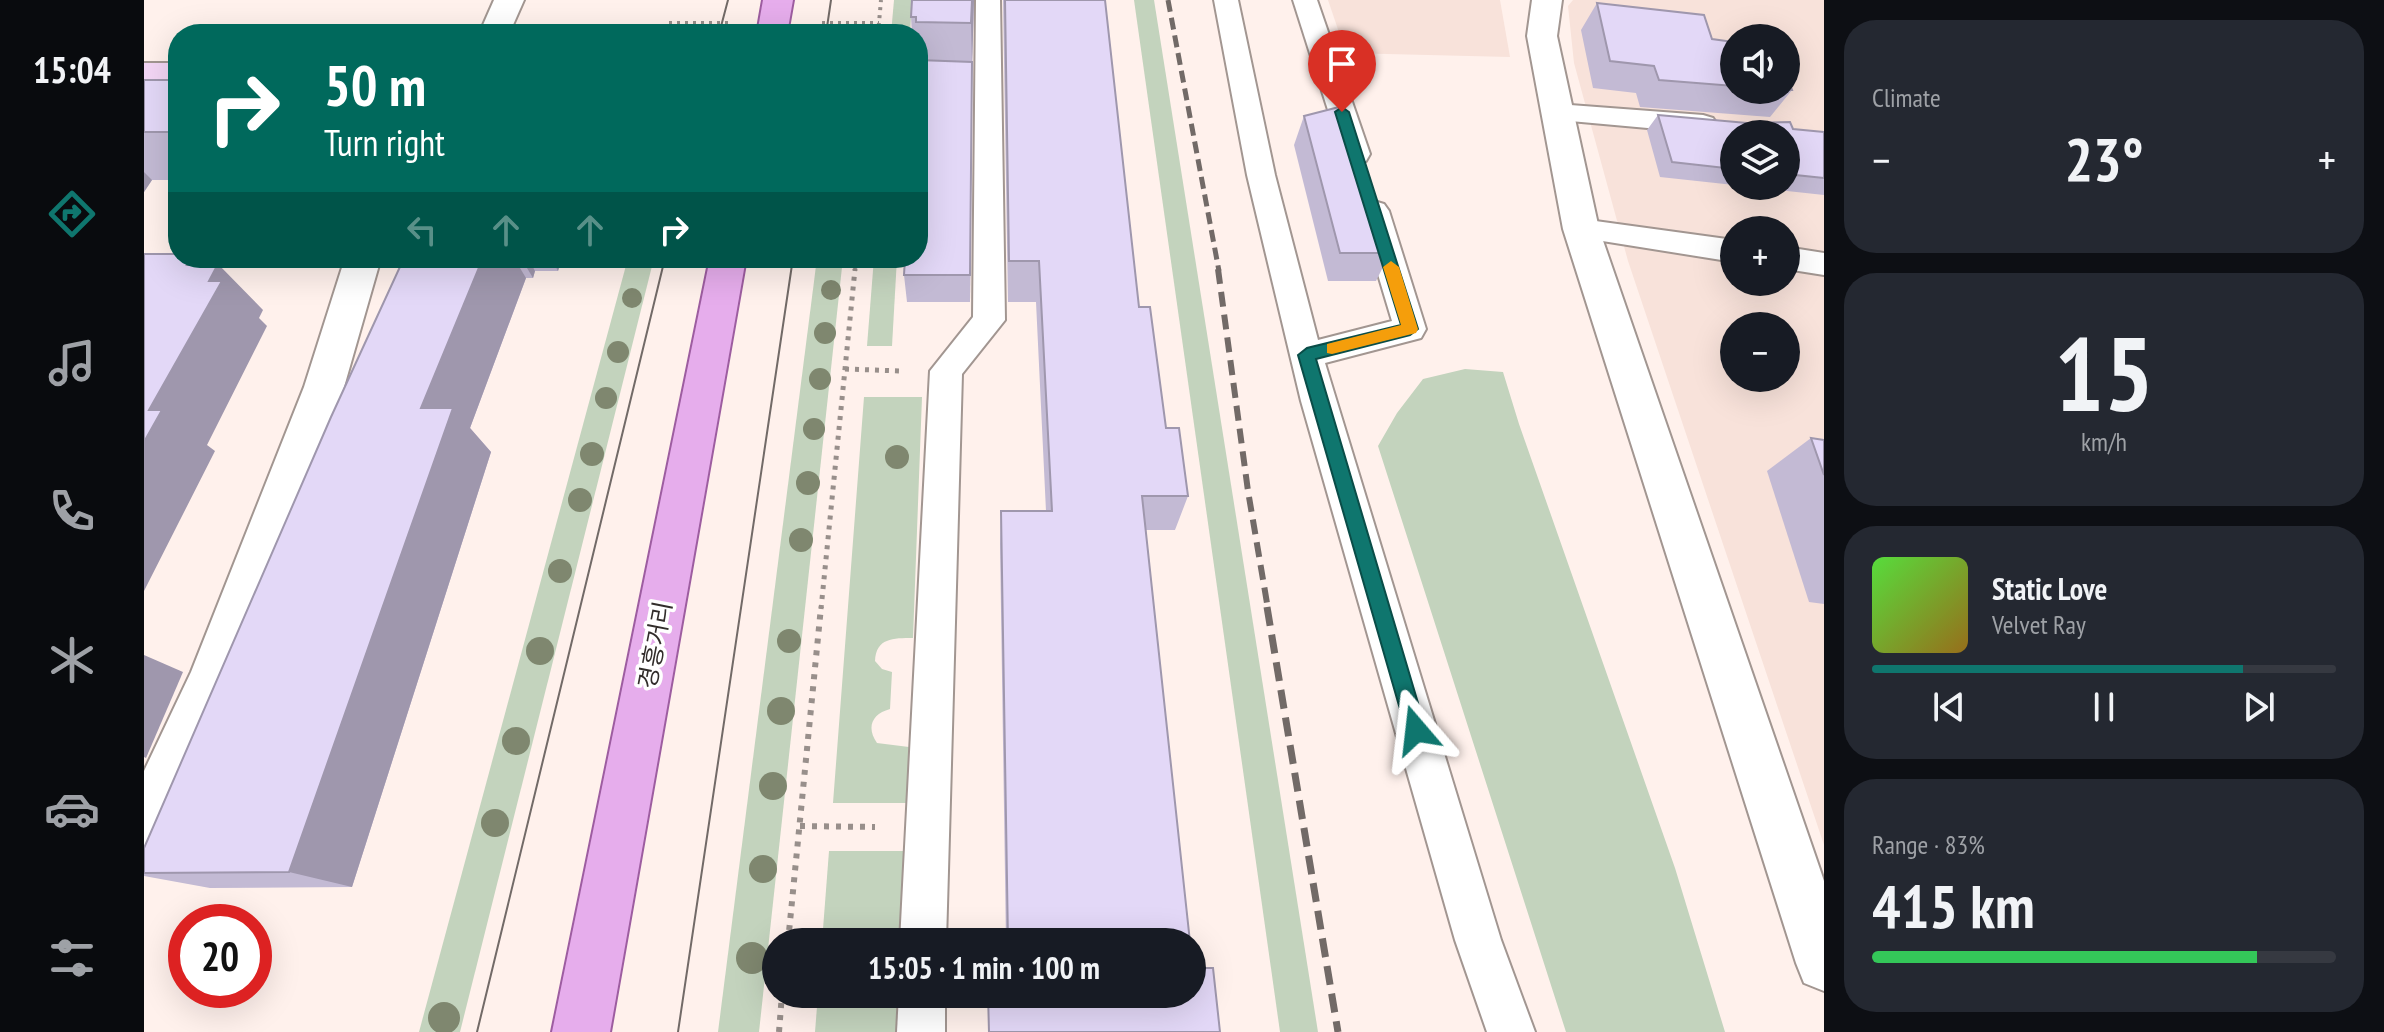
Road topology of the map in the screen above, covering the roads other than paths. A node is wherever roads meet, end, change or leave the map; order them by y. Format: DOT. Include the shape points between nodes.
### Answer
graph roads {
  1 [pos="509,0"];
  2 [pos="778,0"];
  3 [pos="988,0"];
  4 [pos="1226,0"];
  5 [pos="1305,0"];
  6 [pos="1547,0"];
  7 [pos="498,24"];
  8 [pos="774,24"];
  9 [pos="144,73"];
  10 [pos="168,73"];
  11 [pos="1557,113"];
  12 [pos="1720,126"];
  13 [pos="1581,229"];
  14 [pos="1720,249"];
  15 [pos="1800,260"];
  16 [pos="1824,264"];
  17 [pos="360,268"];
  18 [pos="726,268"];
  19 [pos="1307,355"];
  20 [pos="144,828"];
  21 [pos="923,928"];
  22 [pos="1824,963"];
  23 [pos="922,1008"];
  24 [pos="581,1032"];
  25 [pos="921,1032"];
  26 [pos="1511,1032"];
  1 -- 7 [label="street"];
  2 -- 8 [label="main road"];
  3 -- 21 [label="lane" via="975,80 989,320 946,371"];
  4 -- 19 [label="lane" via="1261,175"];
  5 -- 19 [label="lane" via="1410,329"];
  6 -- 11 [label="street" via="1542,36"];
  9 -- 10 [label="street"];
  11 -- 12 [label="lane"];
  11 -- 13 [label="street"];
  13 -- 14 [label="lane"];
  13 -- 22 [label="street"];
  15 -- 16 [label="lane"];
  17 -- 20 [label="street" via="324,387 212,681"];
  18 -- 24 [label="main road, 경흥거리"];
  19 -- 26 [label="lane" via="1478,940"];
  23 -- 25 [label="lane"];
}
